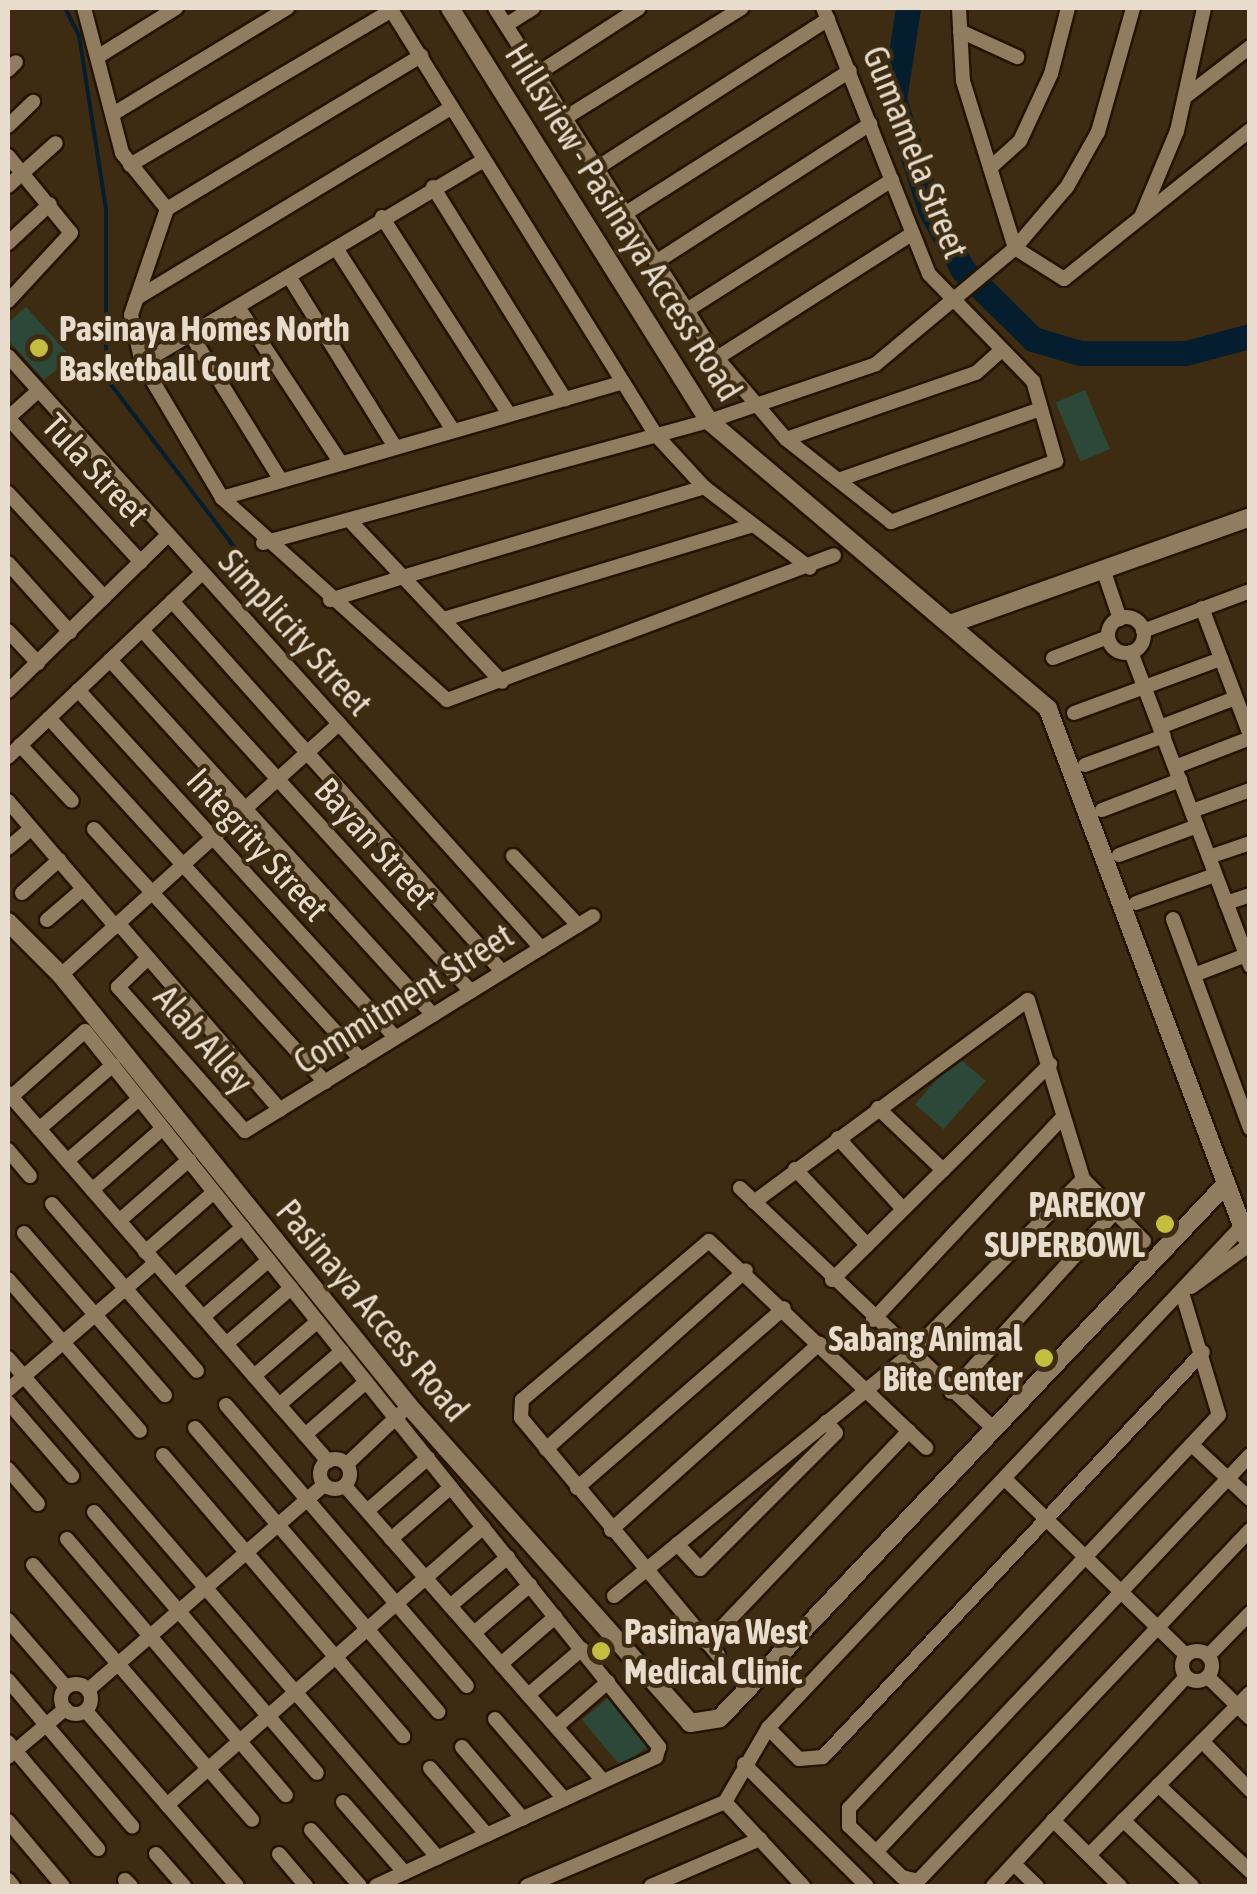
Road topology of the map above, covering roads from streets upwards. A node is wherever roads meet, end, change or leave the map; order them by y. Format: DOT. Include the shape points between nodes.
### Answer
graph roads {
  1 [pos="84,8"];
  2 [pos="176,8"];
  3 [pos="287,8"];
  4 [pos="450,8"];
  5 [pos="495,8"];
  6 [pos="533,8"];
  7 [pos="639,8"];
  8 [pos="742,8"];
  9 [pos="959,8"];
  10 [pos="1068,8"];
  11 [pos="1133,8"];
  12 [pos="1204,8"];
  13 [pos="391,9"];
  14 [pos="826,13"];
  15 [pos="506,26"];
  16 [pos="960,30"];
  17 [pos="1250,47"];
  18 [pos="99,56"];
  19 [pos="421,56"];
  20 [pos="1017,57"];
  21 [pos="850,71"];
  22 [pos="537,74"];
  23 [pos="1184,98"];
  24 [pos="34,102"];
  25 [pos="452,108"];
  26 [pos="113,114"];
  27 [pos="565,118"];
  28 [pos="870,124"];
  29 [pos="8,126"];
  30 [pos="1250,130"];
  31 [pos="56,143"];
  32 [pos="8,156"];
  33 [pos="484,160"];
  34 [pos="130,165"];
  35 [pos="597,168"];
  36 [pos="990,168"];
  37 [pos="22,173"];
  38 [pos="892,180"];
  39 [pos="8,186"];
  40 [pos="433,187"];
  41 [pos="50,204"];
  42 [pos="167,209"];
  43 [pos="626,213"];
  44 [pos="382,216"];
  45 [pos="1139,221"];
  46 [pos="913,234"];
  47 [pos="8,243"];
  48 [pos="336,248"];
  49 [pos="1015,248"];
  50 [pos="656,262"];
  51 [pos="290,278"];
  52 [pos="136,299"];
  53 [pos="8,301"];
  54 [pos="953,302"];
  55 [pos="240,310"];
  56 [pos="687,310"];
  57 [pos="193,338"];
  58 [pos="998,353"];
  59 [pos="8,356"];
  60 [pos="717,358"];
  61 [pos="142,364"];
  62 [pos="624,382"];
  63 [pos="37,392"];
  64 [pos="565,399"];
  65 [pos="756,407"];
  66 [pos="1041,408"];
  67 [pos="509,414"];
  68 [pos="8,418"];
  69 [pos="709,421"];
  70 [pos="453,430"];
  71 [pos="656,434"];
  72 [pos="786,438"];
  73 [pos="394,445"];
  74 [pos="339,460"];
  75 [pos="279,477"];
  76 [pos="838,480"];
  77 [pos="704,486"];
  78 [pos="8,493"];
  79 [pos="222,498"];
  80 [pos="1250,517"];
  81 [pos="352,523"];
  82 [pos="751,526"];
  83 [pos="168,535"];
  84 [pos="263,544"];
  85 [pos="834,554"];
  86 [pos="141,562"];
  87 [pos="8,563"];
  88 [pos="810,568"];
  89 [pos="1103,569"];
  90 [pos="202,573"];
  91 [pos="403,577"];
  92 [pos="1250,590"];
  93 [pos="104,598"];
  94 [pos="330,600"];
  95 [pos="172,601"];
  96 [pos="1202,608"];
  97 [pos="444,619"];
  98 [pos="1120,619"];
  99 [pos="950,624"];
  100 [pos="142,630"];
  101 [pos="8,631"];
  102 [pos="1143,631"];
  103 [pos="70,632"];
  104 [pos="1108,637"];
  105 [pos="1131,652"];
  106 [pos="1053,658"];
  107 [pos="1220,659"];
  108 [pos="110,660"];
  109 [pos="38,663"];
  110 [pos="502,682"];
  111 [pos="1146,687"];
  112 [pos="78,690"];
  113 [pos="8,691"];
  114 [pos="1235,698"];
  115 [pos="1074,713"];
  116 [pos="49,718"];
  117 [pos="338,724"];
  118 [pos="1162,732"];
  119 [pos="1250,737"];
  120 [pos="20,745"];
  121 [pos="307,752"];
  122 [pos="8,757"];
  123 [pos="1085,766"];
  124 [pos="1178,774"];
  125 [pos="278,779"];
  126 [pos="1250,790"];
  127 [pos="8,801"];
  128 [pos="72,801"];
  129 [pos="245,809"];
  130 [pos="1102,810"];
  131 [pos="1192,811"];
  132 [pos="1197,826"];
  133 [pos="31,828"];
  134 [pos="94,829"];
  135 [pos="212,839"];
  136 [pos="1250,843"];
  137 [pos="8,848"];
  138 [pos="513,856"];
  139 [pos="1119,856"];
  140 [pos="1209,857"];
  141 [pos="58,860"];
  142 [pos="184,865"];
  143 [pos="1216,875"];
  144 [pos="83,889"];
  145 [pos="154,892"];
  146 [pos="22,893"];
  147 [pos="1250,895"];
  148 [pos="1136,903"];
  149 [pos="1226,903"];
  150 [pos="594,916"];
  151 [pos="1172,919"];
  152 [pos="47,920"];
  153 [pos="8,922"];
  154 [pos="578,925"];
  155 [pos="118,926"];
  156 [pos="542,948"];
  157 [pos="148,958"];
  158 [pos="1248,960"];
  159 [pos="503,972"];
  160 [pos="1194,974"];
  161 [pos="61,975"];
  162 [pos="471,992"];
  163 [pos="433,1015"];
  164 [pos="396,1038"];
  165 [pos="361,1060"];
  166 [pos="1050,1064"];
  167 [pos="112,1065"];
  168 [pos="325,1082"];
  169 [pos="9,1095"];
  170 [pos="139,1099"];
  171 [pos="878,1108"];
  172 [pos="280,1110"];
  173 [pos="1064,1117"];
  174 [pos="163,1128"];
  175 [pos="1250,1128"];
  176 [pos="38,1129"];
  177 [pos="245,1131"];
  178 [pos="838,1138"];
  179 [pos="8,1150"];
  180 [pos="189,1160"];
  181 [pos="67,1161"];
  182 [pos="795,1169"];
  183 [pos="943,1170"];
  184 [pos="30,1176"];
  185 [pos="1083,1179"];
  186 [pos="1226,1184"];
  187 [pos="740,1188"];
  188 [pos="92,1190"];
  189 [pos="214,1192"];
  190 [pos="754,1202"];
  191 [pos="52,1204"];
  192 [pos="903,1209"];
  193 [pos="1114,1213"];
  194 [pos="119,1221"];
  195 [pos="1242,1226"];
  196 [pos="242,1227"];
  197 [pos="24,1233"];
  198 [pos="1144,1242"];
  199 [pos="867,1245"];
  200 [pos="1249,1246"];
  201 [pos="150,1257"];
  202 [pos="269,1260"];
  203 [pos="746,1270"];
  204 [pos="8,1279"];
  205 [pos="832,1280"];
  206 [pos="175,1286"];
  207 [pos="291,1288"];
  208 [pos="126,1289"];
  209 [pos="1187,1291"];
  210 [pos="784,1308"];
  211 [pos="96,1314"];
  212 [pos="203,1317"];
  213 [pos="873,1320"];
  214 [pos="318,1321"];
  215 [pos="63,1342"];
  216 [pos="820,1343"];
  217 [pos="226,1344"];
  218 [pos="342,1351"];
  219 [pos="1203,1352"];
  220 [pos="909,1355"];
  221 [pos="8,1358"];
  222 [pos="197,1371"];
  223 [pos="254,1376"];
  224 [pos="23,1377"];
  225 [pos="366,1382"];
  226 [pos="866,1389"];
  227 [pos="8,1390"];
  228 [pos="951,1392"];
  229 [pos="165,1394"];
  230 [pos="8,1402"];
  231 [pos="226,1405"];
  232 [pos="280,1405"];
  233 [pos="403,1412"];
  234 [pos="826,1422"];
  235 [pos="195,1428"];
  236 [pos="994,1429"];
  237 [pos="140,1430"];
  238 [pos="909,1430"];
  239 [pos="305,1434"];
  240 [pos="1192,1445"];
  241 [pos="926,1448"];
  242 [pos="546,1449"];
  243 [pos="1250,1454"];
  244 [pos="163,1455"];
  245 [pos="428,1458"];
  246 [pos="328,1461"];
  247 [pos="347,1464"];
  248 [pos="8,1470"];
  249 [pos="72,1476"];
  250 [pos="1228,1478"];
  251 [pos="1006,1480"];
  252 [pos="324,1485"];
  253 [pos="345,1486"];
  254 [pos="451,1487"];
  255 [pos="577,1488"];
  256 [pos="1250,1499"];
  257 [pos="307,1500"];
  258 [pos="38,1504"];
  259 [pos="367,1511"];
  260 [pos="94,1512"];
  261 [pos="1046,1520"];
  262 [pos="278,1525"];
  263 [pos="483,1527"];
  264 [pos="610,1530"];
  265 [pos="1250,1530"];
  266 [pos="392,1539"];
  267 [pos="67,1540"];
  268 [pos="677,1544"];
  269 [pos="246,1552"];
  270 [pos="508,1557"];
  271 [pos="1086,1557"];
  272 [pos="34,1564"];
  273 [pos="645,1570"];
  274 [pos="425,1578"];
  275 [pos="530,1585"];
  276 [pos="207,1586"];
  277 [pos="1121,1592"];
  278 [pos="614,1596"];
  279 [pos="396,1603"];
  280 [pos="450,1606"];
  281 [pos="179,1611"];
  282 [pos="1250,1613"];
  283 [pos="556,1617"];
  284 [pos="8,1620"];
  285 [pos="1156,1626"];
  286 [pos="367,1629"];
  287 [pos="474,1633"];
  288 [pos="150,1636"];
  289 [pos="707,1642"];
  290 [pos="582,1649"];
  291 [pos="718,1655"];
  292 [pos="1186,1655"];
  293 [pos="1208,1656"];
  294 [pos="336,1657"];
  295 [pos="118,1664"];
  296 [pos="501,1664"];
  297 [pos="1186,1677"];
  298 [pos="1208,1677"];
  299 [pos="8,1680"];
  300 [pos="608,1682"];
  301 [pos="467,1686"];
  302 [pos="66,1688"];
  303 [pos="88,1690"];
  304 [pos="297,1691"];
  305 [pos="1250,1693"];
  306 [pos="528,1695"];
  307 [pos="1237,1706"];
  308 [pos="64,1710"];
  309 [pos="86,1710"];
  310 [pos="438,1712"];
  311 [pos="268,1716"];
  312 [pos="1250,1718"];
  313 [pos="495,1719"];
  314 [pos="46,1725"];
  315 [pos="556,1728"];
  316 [pos="768,1728"];
  317 [pos="403,1736"];
  318 [pos="239,1741"];
  319 [pos="1202,1741"];
  320 [pos="462,1747"];
  321 [pos="10,1750"];
  322 [pos="744,1764"];
  323 [pos="430,1768"];
  324 [pos="208,1769"];
  325 [pos="318,1773"];
  326 [pos="603,1781"];
  327 [pos="1158,1785"];
  328 [pos="1250,1790"];
  329 [pos="286,1796"];
  330 [pos="564,1800"];
  331 [pos="344,1802"];
  332 [pos="724,1802"];
  333 [pos="167,1805"];
  334 [pos="523,1818"];
  335 [pos="252,1820"];
  336 [pos="1053,1820"];
  337 [pos="1123,1820"];
  338 [pos="8,1821"];
  339 [pos="132,1826"];
  340 [pos="311,1830"];
  341 [pos="487,1835"];
  342 [pos="760,1840"];
  343 [pos="98,1849"];
  344 [pos="876,1852"];
  345 [pos="156,1854"];
  346 [pos="279,1854"];
  347 [pos="1088,1855"];
  348 [pos="438,1858"];
  349 [pos="1014,1864"];
  350 [pos="1250,1871"];
  351 [pos="404,1873"];
  352 [pos="8,1880"];
  353 [pos="796,1885"];
  354 [pos="13,1886"];
  355 [pos="63,1886"];
  356 [pos="184,1886"];
  357 [pos="237,1886"];
  358 [pos="306,1886"];
  359 [pos="360,1886"];
  360 [pos="376,1886"];
  361 [pos="527,1886"];
  362 [pos="650,1886"];
  363 [pos="867,1886"];
  364 [pos="993,1886"];
  365 [pos="1038,1886"];
  366 [pos="1120,1886"];
  367 [pos="1192,1886"];
  1 -- 18 [label="street"];
  2 -- 18 [label="street"];
  3 -- 26 [label="street"];
  4 -- 69 [label="street, Hillsview - Pasinaya Access Road"];
  5 -- 15 [label="street"];
  6 -- 15 [label="street"];
  7 -- 22 [label="street"];
  8 -- 27 [label="street"];
  9 -- 16 [label="street"];
  10 -- 36 [label="street" via="1028,124"];
  11 -- 49 [label="street" via="1098,132"];
  12 -- 23 [label="street"];
  13 -- 19 [label="street"];
  13 -- 34 [label="street"];
  14 -- 21 [label="street, Gumamela Street"];
  14 -- 35 [label="street"];
  15 -- 22 [label="street"];
  16 -- 20 [label="street"];
  16 -- 36 [label="street" via="963,81"];
  17 -- 23 [label="street"];
  18 -- 26 [label="street"];
  19 -- 25 [label="street"];
  19 -- 42 [label="street"];
  21 -- 28 [label="street, Gumamela Street"];
  21 -- 43 [label="street"];
  22 -- 27 [label="street"];
  23 -- 45 [label="street"];
  24 -- 29 [label="street"];
  25 -- 33 [label="street"];
  25 -- 52 [label="street"];
  26 -- 34 [label="street"];
  27 -- 35 [label="street"];
  28 -- 38 [label="street, Gumamela Street"];
  28 -- 50 [label="street"];
  30 -- 45 [label="street"];
  31 -- 37 [label="street"];
  32 -- 37 [label="street"];
  33 -- 40 [label="street"];
  33 -- 62 [label="street"];
  34 -- 42 [label="street"];
  35 -- 43 [label="street"];
  36 -- 49 [label="street"];
  37 -- 39 [label="street"];
  37 -- 41 [label="street"];
  38 -- 46 [label="street, Gumamela Street"];
  38 -- 56 [label="street"];
  40 -- 44 [label="street"];
  40 -- 64 [label="street"];
  41 -- 47 [label="street"];
  41 -- 53 [label="street" via="71,234"];
  42 -- 52 [label="street"];
  43 -- 50 [label="street"];
  44 -- 48 [label="street"];
  44 -- 67 [label="street"];
  45 -- 49 [label="street" via="1064,279"];
  46 -- 54 [label="street, Gumamela Street" via="929,274"];
  46 -- 60 [label="street"];
  48 -- 51 [label="street"];
  48 -- 70 [label="street"];
  49 -- 54 [label="street"];
  50 -- 56 [label="street"];
  51 -- 55 [label="street"];
  51 -- 73 [label="street"];
  52 -- 61 [label="street"];
  54 -- 58 [label="street, Gumamela Street"];
  54 -- 65 [label="street" via="846,380"];
  55 -- 57 [label="street"];
  55 -- 74 [label="street"];
  56 -- 60 [label="street"];
  57 -- 61 [label="street"];
  57 -- 75 [label="street"];
  58 -- 66 [label="street, Gumamela Street" via="1033,381"];
  58 -- 72 [label="street" via="976,372"];
  59 -- 63 [label="street, Simplicity Street"];
  60 -- 65 [label="street"];
  61 -- 79 [label="street"];
  62 -- 64 [label="street"];
  62 -- 71 [label="street"];
  63 -- 68 [label="street"];
  63 -- 83 [label="street, Simplicity Street"];
  64 -- 67 [label="street"];
  65 -- 69 [label="street"];
  65 -- 72 [label="street"];
  66 -- 76 [label="street"];
  66 -- 76 [label="street, Gumamela Street" via="1056,460 891,522"];
  67 -- 70 [label="street"];
  68 -- 86 [label="street, Tula Street"];
  69 -- 71 [label="street"];
  69 -- 99 [label="street, Hillsview - Pasinaya Access Road"];
  70 -- 73 [label="street"];
  71 -- 77 [label="street"];
  71 -- 81 [label="street"];
  72 -- 76 [label="street"];
  73 -- 74 [label="street"];
  74 -- 75 [label="street"];
  75 -- 79 [label="street"];
  77 -- 82 [label="street"];
  77 -- 91 [label="street"];
  78 -- 93 [label="street"];
  79 -- 84 [label="street"];
  80 -- 89 [label="street"];
  81 -- 84 [label="street"];
  81 -- 91 [label="street"];
  82 -- 88 [label="street"];
  82 -- 97 [label="street"];
  83 -- 86 [label="street"];
  83 -- 90 [label="street, Simplicity Street"];
  84 -- 94 [label="street"];
  85 -- 88 [label="street"];
  86 -- 93 [label="street"];
  87 -- 103 [label="street"];
  88 -- 110 [label="street"];
  89 -- 98 [label="street"];
  89 -- 99 [label="street"];
  90 -- 95 [label="street"];
  90 -- 117 [label="street, Simplicity Street"];
  91 -- 94 [label="street"];
  91 -- 97 [label="street"];
  92 -- 96 [label="street"];
  93 -- 103 [label="street"];
  94 -- 110 [label="street" via="448,700"];
  95 -- 100 [label="street"];
  95 -- 121 [label="street"];
  96 -- 102 [label="street"];
  96 -- 107 [label="street"];
  97 -- 110 [label="street"];
  98 -- 102 [label="street"];
  98 -- 104 [label="street"];
  99 -- 186 [label="street, Hillsview - Pasinaya Access Road" via="1052,716"];
  100 -- 108 [label="street"];
  100 -- 125 [label="street, Bayan Street"];
  101 -- 109 [label="street"];
  102 -- 105 [label="street"];
  103 -- 109 [label="street"];
  104 -- 105 [label="street"];
  104 -- 106 [label="street"];
  105 -- 111 [label="street"];
  107 -- 111 [label="street"];
  107 -- 114 [label="street"];
  108 -- 112 [label="street"];
  108 -- 129 [label="street"];
  109 -- 113 [label="street"];
  111 -- 115 [label="street"];
  111 -- 118 [label="street"];
  112 -- 116 [label="street"];
  112 -- 135 [label="street, Integrity Street"];
  114 -- 118 [label="street"];
  114 -- 119 [label="street"];
  116 -- 120 [label="street"];
  116 -- 142 [label="street"];
  117 -- 121 [label="street"];
  117 -- 156 [label="street, Simplicity Street"];
  118 -- 123 [label="street"];
  118 -- 124 [label="street"];
  119 -- 124 [label="street"];
  120 -- 122 [label="street"];
  120 -- 128 [label="street"];
  121 -- 125 [label="street"];
  121 -- 159 [label="street"];
  124 -- 130 [label="street"];
  124 -- 131 [label="street"];
  125 -- 129 [label="street"];
  125 -- 162 [label="street, Bayan Street"];
  126 -- 131 [label="street"];
  127 -- 133 [label="street"];
  129 -- 135 [label="street"];
  129 -- 163 [label="street"];
  131 -- 132 [label="street"];
  132 -- 139 [label="street"];
  132 -- 140 [label="street"];
  133 -- 137 [label="street"];
  133 -- 141 [label="street"];
  134 -- 145 [label="street"];
  135 -- 142 [label="street"];
  135 -- 164 [label="street, Integrity Street"];
  136 -- 140 [label="street"];
  138 -- 154 [label="street"];
  140 -- 143 [label="street"];
  141 -- 144 [label="street"];
  141 -- 146 [label="street"];
  142 -- 145 [label="street"];
  142 -- 165 [label="street"];
  143 -- 148 [label="street"];
  143 -- 149 [label="street"];
  144 -- 152 [label="street"];
  144 -- 155 [label="street"];
  145 -- 155 [label="street"];
  145 -- 168 [label="street"];
  147 -- 149 [label="street"];
  149 -- 158 [label="street"];
  150 -- 154 [label="street, Commitment Street"];
  151 -- 160 [label="street"];
  153 -- 161 [label="street, Pasinaya Access Road"];
  154 -- 156 [label="street, Commitment Street"];
  155 -- 157 [label="street"];
  155 -- 161 [label="street"];
  156 -- 159 [label="street, Commitment Street"];
  157 -- 172 [label="street"];
  157 -- 177 [label="street, Alab Alley" via="118,987"];
  158 -- 160 [label="street"];
  159 -- 162 [label="street, Commitment Street"];
  160 -- 175 [label="street"];
  161 -- 233 [label="street, Pasinaya Access Road"];
  162 -- 163 [label="street, Commitment Street"];
  163 -- 164 [label="street, Commitment Street"];
  164 -- 165 [label="street, Commitment Street"];
  165 -- 168 [label="street, Commitment Street"];
  166 -- 171 [label="street" via="1036,1011 1021,1000"];
  166 -- 173 [label="street"];
  166 -- 183 [label="street"];
  167 -- 169 [label="street" via="85,1031"];
  167 -- 170 [label="street"];
  167 -- 176 [label="street"];
  168 -- 172 [label="street, Commitment Street"];
  169 -- 176 [label="street"];
  170 -- 174 [label="street"];
  170 -- 181 [label="street"];
  171 -- 178 [label="street"];
  171 -- 183 [label="street"];
  172 -- 177 [label="street, Commitment Street"];
  173 -- 185 [label="street"];
  173 -- 213 [label="street"];
  174 -- 180 [label="street"];
  174 -- 188 [label="street"];
  176 -- 181 [label="street"];
  178 -- 182 [label="street"];
  178 -- 192 [label="street"];
  179 -- 184 [label="street"];
  180 -- 189 [label="street"];
  180 -- 194 [label="street"];
  181 -- 188 [label="street"];
  182 -- 190 [label="street"];
  182 -- 199 [label="street"];
  183 -- 192 [label="street"];
  185 -- 193 [label="street"];
  185 -- 220 [label="street"];
  186 -- 195 [label="street, Hillsview - Pasinaya Access Road"];
  186 -- 236 [label="street"];
  187 -- 190 [label="street"];
  188 -- 194 [label="street"];
  189 -- 196 [label="street"];
  189 -- 201 [label="street"];
  190 -- 205 [label="street"];
  191 -- 208 [label="street"];
  192 -- 199 [label="street"];
  193 -- 198 [label="street"];
  193 -- 228 [label="street"];
  194 -- 201 [label="street"];
  195 -- 200 [label="street, Hillsview - Pasinaya Access Road"];
  195 -- 209 [label="street" via="1196,1268"];
  196 -- 202 [label="street"];
  196 -- 206 [label="street"];
  197 -- 211 [label="street"];
  199 -- 205 [label="street"];
  200 -- 209 [label="street"];
  201 -- 206 [label="street"];
  201 -- 208 [label="street"];
  202 -- 207 [label="street"];
  202 -- 212 [label="street"];
  203 -- 210 [label="street"];
  203 -- 242 [label="street"];
  203 -- 242 [label="street" via="716,1242 695,1244 522,1400 518,1413"];
  204 -- 215 [label="street"];
  205 -- 213 [label="street"];
  206 -- 212 [label="street"];
  207 -- 214 [label="street"];
  207 -- 217 [label="street"];
  208 -- 211 [label="street"];
  208 -- 222 [label="street"];
  209 -- 219 [label="street"];
  209 -- 251 [label="street"];
  210 -- 216 [label="street"];
  210 -- 255 [label="street"];
  211 -- 215 [label="street"];
  211 -- 229 [label="street"];
  212 -- 217 [label="street"];
  213 -- 220 [label="street"];
  214 -- 218 [label="street"];
  214 -- 223 [label="street"];
  215 -- 224 [label="street"];
  215 -- 237 [label="street"];
  216 -- 226 [label="street"];
  216 -- 264 [label="street"];
  217 -- 223 [label="street"];
  218 -- 225 [label="street"];
  218 -- 232 [label="street"];
  219 -- 240 [label="street" via="1220,1410"];
  219 -- 261 [label="street"];
  220 -- 226 [label="street"];
  220 -- 228 [label="street"];
  221 -- 224 [label="street"];
  223 -- 232 [label="street"];
  224 -- 227 [label="street"];
  224 -- 276 [label="street"];
  225 -- 233 [label="street"];
  225 -- 239 [label="street"];
  226 -- 234 [label="street"];
  226 -- 238 [label="street"];
  228 -- 236 [label="street"];
  230 -- 249 [label="street"];
  231 -- 257 [label="street"];
  232 -- 239 [label="street"];
  233 -- 236 [label="street, Pasinaya Access Road" via="682,1717 702,1724 720,1718"];
  233 -- 245 [label="street"];
  233 -- 247 [label="street"];
  234 -- 268 [label="street"];
  234 -- 268 [label="street" via="836,1433 700,1569"];
  235 -- 262 [label="street"];
  238 -- 241 [label="street"];
  238 -- 289 [label="street"];
  239 -- 246 [label="street"];
  240 -- 250 [label="street"];
  240 -- 271 [label="street"];
  242 -- 255 [label="street"];
  243 -- 250 [label="street"];
  244 -- 269 [label="street"];
  245 -- 254 [label="street"];
  245 -- 259 [label="street"];
  246 -- 247 [label="street"];
  246 -- 252 [label="street"];
  247 -- 253 [label="street"];
  248 -- 258 [label="street"];
  250 -- 256 [label="street"];
  250 -- 277 [label="street"];
  251 -- 261 [label="street"];
  251 -- 316 [label="street"];
  252 -- 253 [label="street"];
  252 -- 257 [label="street"];
  253 -- 259 [label="street"];
  254 -- 263 [label="street"];
  254 -- 266 [label="street"];
  255 -- 264 [label="street"];
  257 -- 262 [label="street"];
  257 -- 279 [label="street"];
  259 -- 266 [label="street"];
  260 -- 281 [label="street"];
  261 -- 271 [label="street"];
  261 -- 316 [label="street" via="823,1757 799,1759"];
  262 -- 269 [label="street"];
  262 -- 286 [label="street"];
  263 -- 270 [label="street"];
  263 -- 274 [label="street"];
  264 -- 273 [label="street"];
  265 -- 285 [label="street"];
  266 -- 274 [label="street"];
  267 -- 288 [label="street"];
  268 -- 273 [label="street"];
  269 -- 276 [label="street"];
  269 -- 294 [label="street"];
  270 -- 275 [label="street"];
  270 -- 280 [label="street"];
  271 -- 277 [label="street"];
  271 -- 344 [label="street" via="849,1808 849,1826"];
  272 -- 295 [label="street"];
  273 -- 278 [label="street"];
  273 -- 289 [label="street"];
  274 -- 279 [label="street"];
  274 -- 280 [label="street"];
  275 -- 283 [label="street"];
  275 -- 287 [label="street"];
  276 -- 281 [label="street"];
  276 -- 304 [label="street"];
  277 -- 285 [label="street"];
  277 -- 344 [label="street"];
  279 -- 286 [label="street"];
  279 -- 301 [label="street"];
  280 -- 287 [label="street"];
  281 -- 288 [label="street"];
  281 -- 311 [label="street"];
  282 -- 293 [label="street"];
  283 -- 290 [label="street"];
  283 -- 296 [label="street"];
  284 -- 302 [label="street"];
  285 -- 292 [label="street"];
  285 -- 344 [label="street" via="922,1877 906,1880"];
  286 -- 294 [label="street"];
  286 -- 310 [label="street"];
  287 -- 296 [label="street"];
  288 -- 295 [label="street"];
  288 -- 318 [label="street"];
  289 -- 291 [label="street"];
  290 -- 300 [label="street"];
  290 -- 306 [label="street"];
  292 -- 293 [label="street"];
  292 -- 297 [label="street"];
  293 -- 298 [label="street"];
  294 -- 304 [label="street"];
  294 -- 317 [label="street"];
  295 -- 303 [label="street"];
  295 -- 324 [label="street"];
  296 -- 306 [label="street"];
  297 -- 298 [label="street"];
  297 -- 336 [label="street"];
  298 -- 307 [label="street"];
  299 -- 314 [label="street"];
  300 -- 315 [label="street"];
  300 -- 326 [label="street" via="660,1750"];
  302 -- 303 [label="street"];
  302 -- 308 [label="street"];
  303 -- 309 [label="street"];
  304 -- 311 [label="street"];
  304 -- 348 [label="street"];
  305 -- 307 [label="street"];
  306 -- 315 [label="street"];
  307 -- 312 [label="street"];
  307 -- 319 [label="street"];
  308 -- 309 [label="street"];
  308 -- 314 [label="street"];
  309 -- 333 [label="street"];
  311 -- 318 [label="street"];
  311 -- 325 [label="street"];
  313 -- 330 [label="street"];
  314 -- 321 [label="street"];
  314 -- 339 [label="street"];
  315 -- 326 [label="street"];
  316 -- 322 [label="street"];
  318 -- 324 [label="street"];
  318 -- 329 [label="street"];
  319 -- 327 [label="street"];
  319 -- 328 [label="street"];
  320 -- 334 [label="street"];
  321 -- 343 [label="street"];
  322 -- 332 [label="street"];
  322 -- 363 [label="street"];
  323 -- 341 [label="street"];
  324 -- 333 [label="street"];
  324 -- 335 [label="street"];
  326 -- 330 [label="street"];
  327 -- 337 [label="street"];
  327 -- 350 [label="street"];
  330 -- 334 [label="street"];
  331 -- 351 [label="street"];
  332 -- 342 [label="street"];
  332 -- 361 [label="street"];
  333 -- 357 [label="street"];
  334 -- 341 [label="street"];
  336 -- 347 [label="street"];
  336 -- 349 [label="street"];
  337 -- 347 [label="street"];
  337 -- 367 [label="street"];
  338 -- 355 [label="street"];
  340 -- 359 [label="street"];
  341 -- 348 [label="street"];
  342 -- 353 [label="street"];
  342 -- 362 [label="street"];
  345 -- 356 [label="street"];
  346 -- 358 [label="street"];
  347 -- 366 [label="street"];
  348 -- 351 [label="street"];
  349 -- 364 [label="street"];
  349 -- 365 [label="street"];
  351 -- 360 [label="street"];
  352 -- 354 [label="street"];
}
